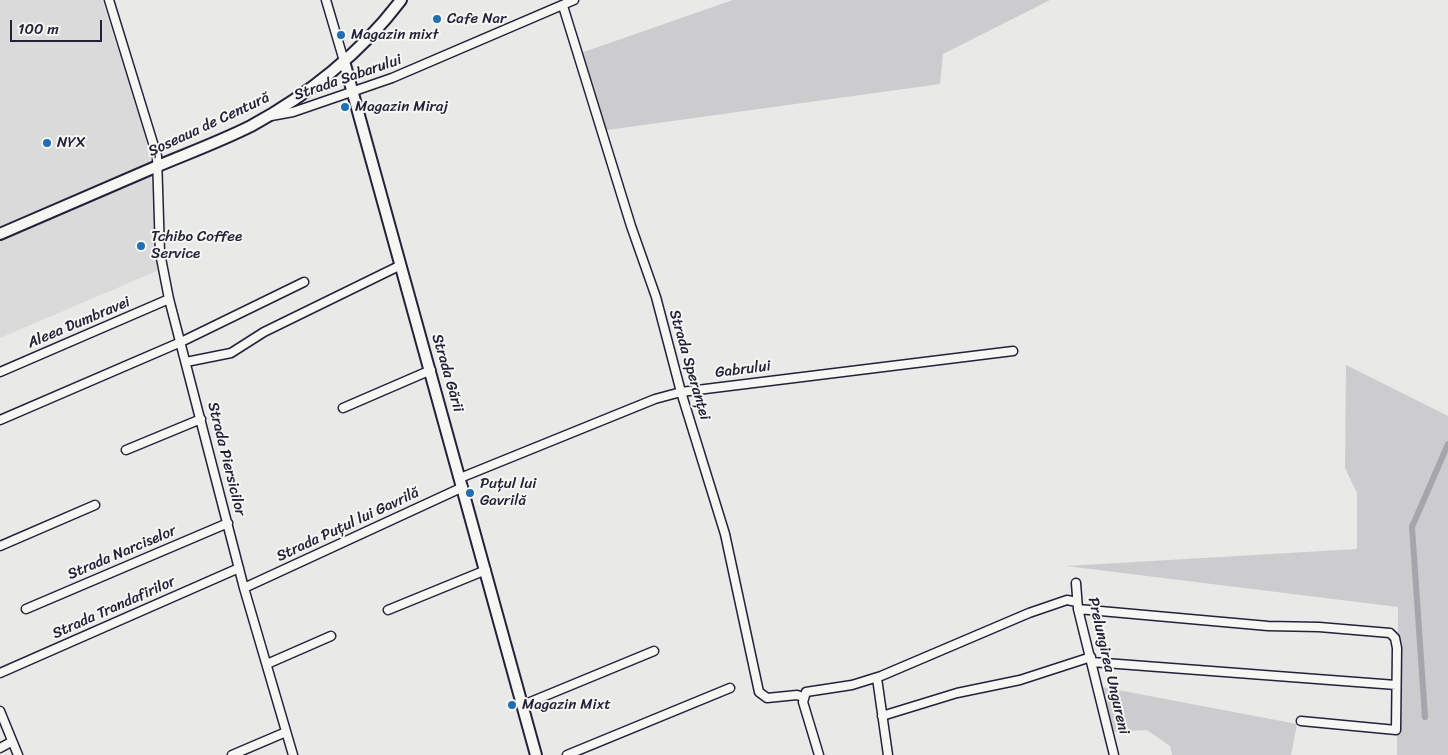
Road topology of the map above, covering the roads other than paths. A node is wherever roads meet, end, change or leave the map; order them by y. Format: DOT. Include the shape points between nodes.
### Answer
graph roads {
  1 [pos="109,0"];
  2 [pos="326,0"];
  3 [pos="401,0"];
  4 [pos="574,0"];
  5 [pos="563,6"];
  6 [pos="344,61"];
  7 [pos="352,93"];
  8 [pos="266,117"];
  9 [pos="158,166"];
  10 [pos="0,234"];
  11 [pos="401,265"];
  12 [pos="304,282"];
  13 [pos="169,299"];
  14 [pos="181,342"];
  15 [pos="1013,351"];
  16 [pos="186,362"];
  17 [pos="430,370"];
  18 [pos="0,372"];
  19 [pos="681,392"];
  20 [pos="343,408"];
  21 [pos="201,419"];
  22 [pos="0,420"];
  23 [pos="126,450"];
  24 [pos="462,482"];
  25 [pos="95,505"];
  26 [pos="228,523"];
  27 [pos="0,546"];
  28 [pos="239,568"];
  29 [pos="486,570"];
  30 [pos="1076,583"];
  31 [pos="244,588"];
  32 [pos="1078,605"];
  33 [pos="26,608"];
  34 [pos="388,610"];
  35 [pos="331,636"];
  36 [pos="654,651"];
  37 [pos="1092,659"];
  38 [pos="267,664"];
  39 [pos="0,673"];
  40 [pos="877,678"];
  41 [pos="1396,685"];
  42 [pos="730,688"];
  43 [pos="805,694"];
  44 [pos="523,705"];
  45 [pos="0,711"];
  46 [pos="882,716"];
  47 [pos="1301,721"];
  48 [pos="286,732"];
  49 [pos="11,742"];
  50 [pos="0,748"];
  51 [pos="18,755"];
  52 [pos="232,755"];
  53 [pos="293,755"];
  54 [pos="536,755"];
  55 [pos="567,755"];
  56 [pos="819,755"];
  57 [pos="888,755"];
  58 [pos="1114,755"];
  1 -- 9 [label="street, Strada Piersicilor"];
  2 -- 6 [label="street, Strada Gării"];
  3 -- 6 [label="main road, Șoseaua de Centură"];
  4 -- 5 [label="street, Strada Sabarului"];
  5 -- 7 [label="street, Strada Sabarului"];
  5 -- 19 [label="street, Strada Speranței" via="656,297"];
  6 -- 7 [label="main road, Strada Gării"];
  6 -- 8 [label="main road, Șoseaua de Centură" via="309,90"];
  7 -- 8 [label="street, Strada Sabarului"];
  7 -- 11 [label="main road, Strada Gării"];
  8 -- 9 [label="main road, Șoseaua de Centură"];
  9 -- 10 [label="main road, Șoseaua de Centură"];
  9 -- 13 [label="street, Strada Piersicilor" via="160,253"];
  11 -- 16 [label="street" via="264,332 231,353"];
  11 -- 17 [label="main road, Strada Gării"];
  12 -- 14 [label="street"];
  13 -- 14 [label="street, Strada Piersicilor"];
  13 -- 18 [label="street, Aleea Dumbravei"];
  14 -- 16 [label="street, Strada Piersicilor"];
  14 -- 22 [label="street"];
  15 -- 19 [label="street, Gabrului"];
  16 -- 21 [label="street, Strada Piersicilor"];
  17 -- 20 [label="street"];
  17 -- 24 [label="main road, Strada Gării"];
  19 -- 24 [label="street, Gabrului" via="654,399"];
  19 -- 43 [label="street, Strada Speranței" via="725,534 759,692 767,698"];
  21 -- 23 [label="street"];
  21 -- 26 [label="street, Strada Piersicilor"];
  24 -- 29 [label="main road, Strada Gării"];
  24 -- 31 [label="street, Strada Puțul lui Gavrilă"];
  25 -- 27 [label="street"];
  26 -- 28 [label="street, Strada Piersicilor"];
  26 -- 33 [label="street, Strada Narciselor"];
  28 -- 31 [label="street, Strada Piersicilor"];
  28 -- 39 [label="street, Strada Trandafirilor"];
  29 -- 34 [label="street"];
  29 -- 44 [label="main road, Strada Gării"];
  30 -- 32 [label="street, Prelungirea Ungureni"];
  31 -- 38 [label="street, Strada Piersicilor"];
  32 -- 37 [label="street, Prelungirea Ungureni"];
  32 -- 40 [label="street, Strada Speranței" via="1067,600 1029,613"];
  32 -- 41 [label="street, Strada Speranței" via="1268,626 1390,634 1395,638 1397,648"];
  35 -- 38 [label="street"];
  36 -- 44 [label="street"];
  37 -- 41 [label="street"];
  37 -- 46 [label="street"];
  37 -- 58 [label="street, Prelungirea Ungureni"];
  38 -- 48 [label="street, Strada Piersicilor"];
  40 -- 43 [label="street, Strada Speranței"];
  40 -- 46 [label="street"];
  41 -- 47 [label="street" via="1396,730"];
  42 -- 55 [label="street"];
  43 -- 56 [label="street"];
  44 -- 54 [label="main road, Strada Gării"];
  45 -- 49 [label="street"];
  46 -- 57 [label="street"];
  48 -- 52 [label="street"];
  48 -- 53 [label="street, Strada Piersicilor"];
  49 -- 50 [label="street"];
  49 -- 51 [label="street"];
}
